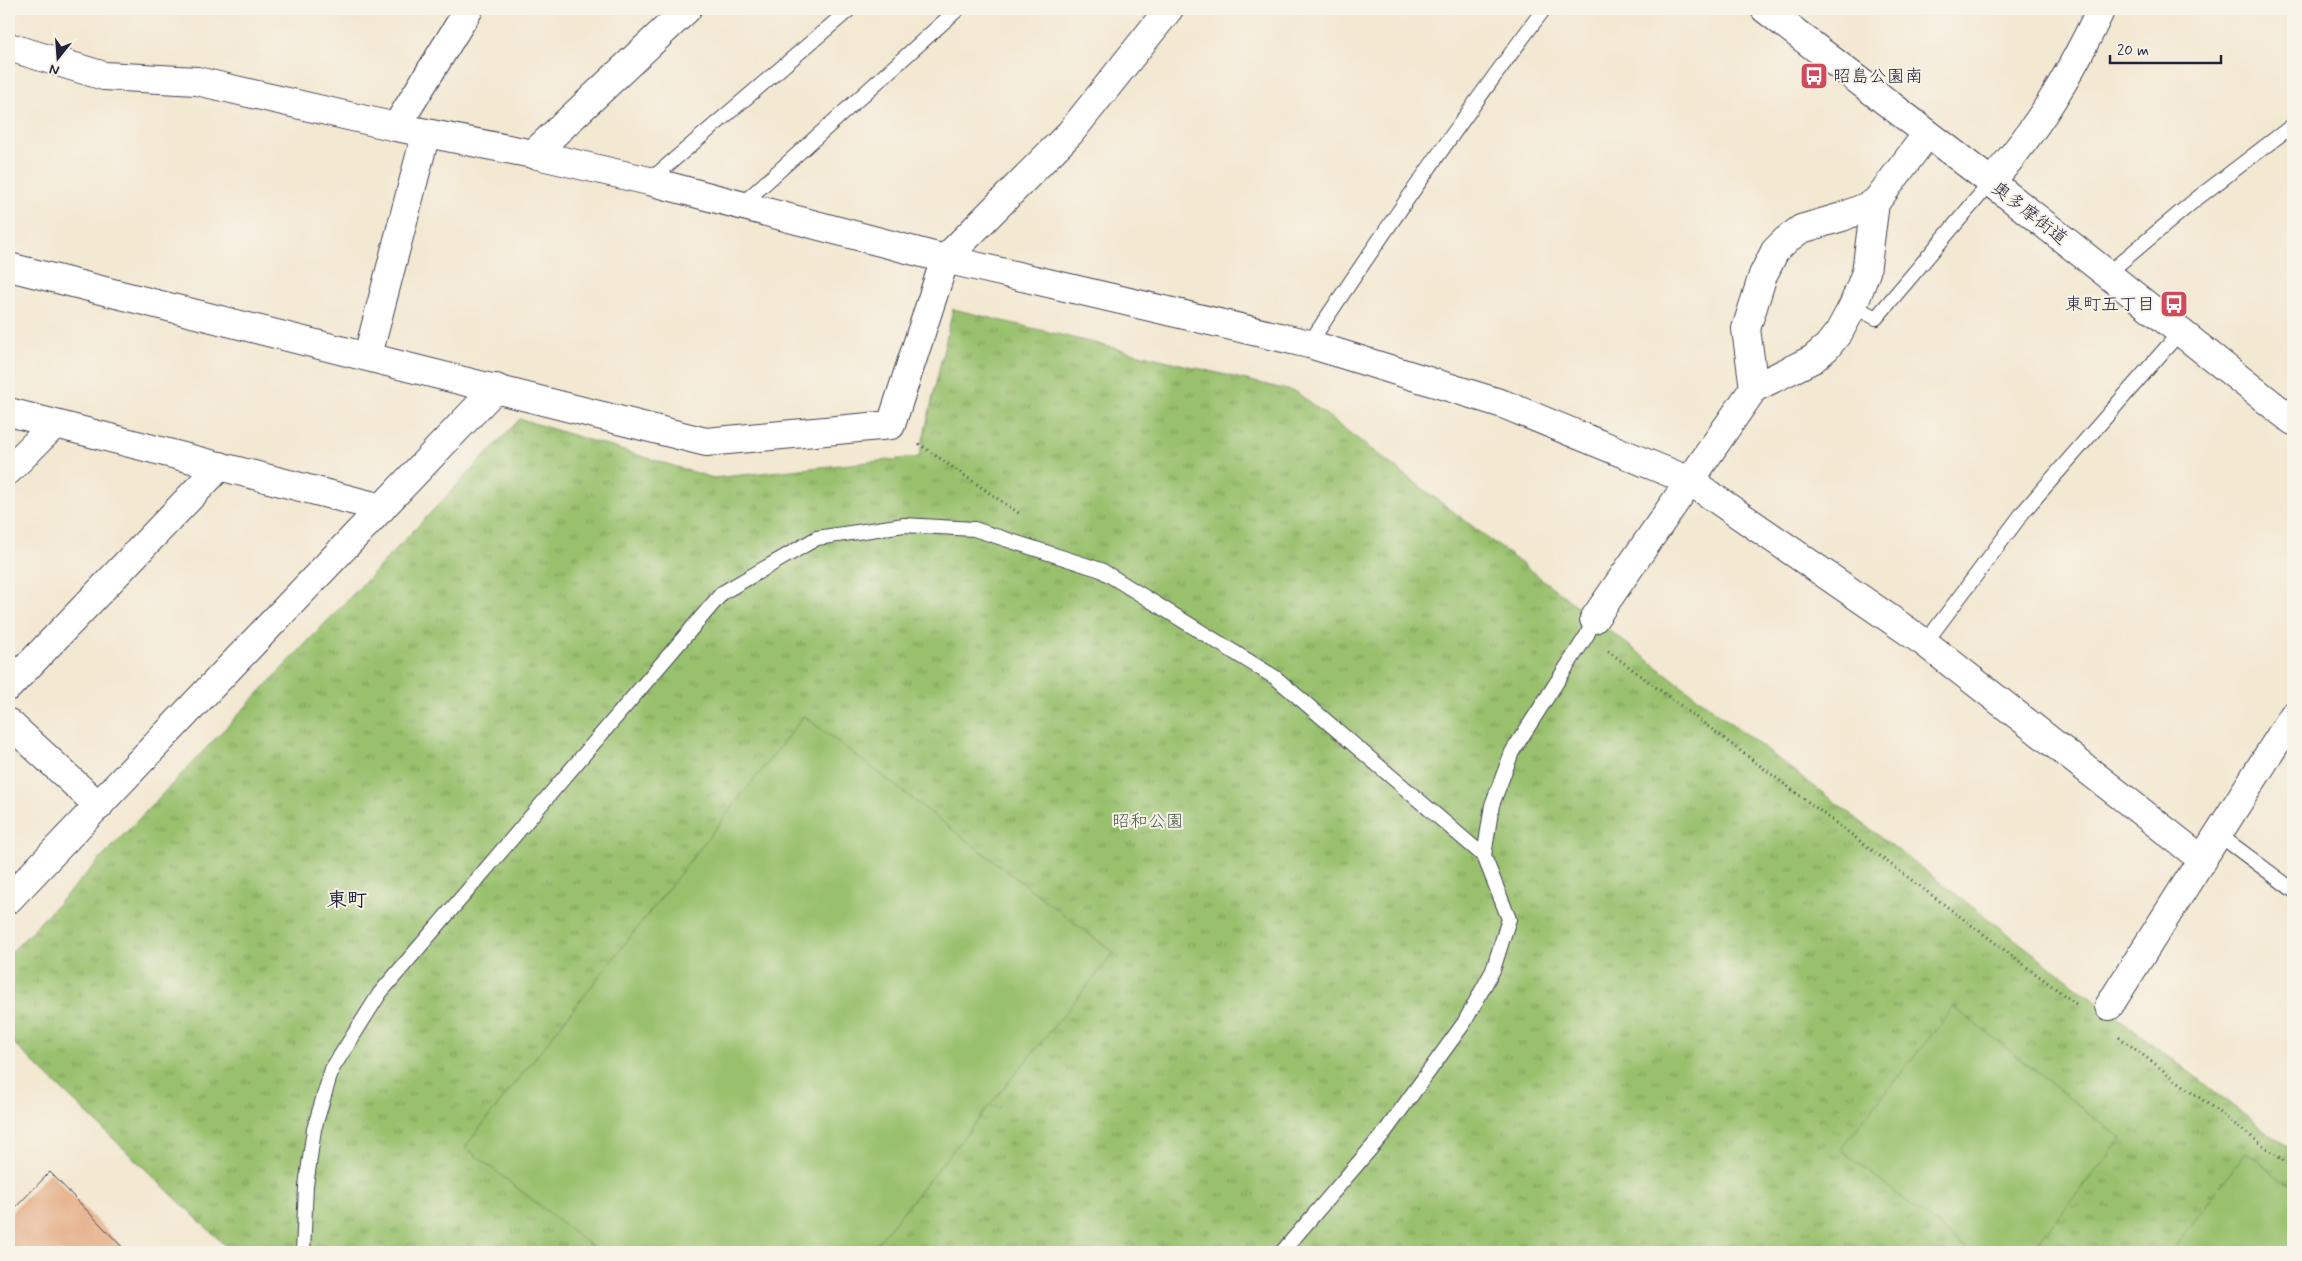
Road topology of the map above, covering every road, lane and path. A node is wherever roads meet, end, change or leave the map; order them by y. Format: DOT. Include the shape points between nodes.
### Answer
graph roads {
  1 [pos="469,9"];
  2 [pos="687,9"];
  3 [pos="850,9"];
  4 [pos="958,9"];
  5 [pos="1169,9"];
  6 [pos="1544,9"];
  7 [pos="1765,9"];
  8 [pos="2101,9"];
  9 [pos="9,47"];
  10 [pos="2293,125"];
  11 [pos="396,127"];
  12 [pos="426,133"];
  13 [pos="1927,134"];
  14 [pos="533,154"];
  15 [pos="649,182"];
  16 [pos="1991,182"];
  17 [pos="1875,203"];
  18 [pos="741,205"];
  19 [pos="945,259"];
  20 [pos="9,267"];
  21 [pos="2107,274"];
  22 [pos="1853,306"];
  23 [pos="2180,332"];
  24 [pos="1309,344"];
  25 [pos="368,356"];
  26 [pos="496,388"];
  27 [pos="1754,388"];
  28 [pos="9,412"];
  29 [pos="2293,422"];
  30 [pos="54,424"];
  31 [pos="891,425"];
  32 [pos="220,466"];
  33 [pos="9,470"];
  34 [pos="1690,481"];
  35 [pos="382,508"];
  36 [pos="1028,520"];
  37 [pos="1590,627"];
  38 [pos="1925,643"];
  39 [pos="9,686"];
  40 [pos="2293,716"];
  41 [pos="9,722"];
  42 [pos="98,806"];
  43 [pos="2218,834"];
  44 [pos="1484,856"];
  45 [pos="2202,860"];
  46 [pos="2293,890"];
  47 [pos="9,899"];
  48 [pos="2096,1008"];
  49 [pos="2115,1034"];
  50 [pos="2293,1168"];
  51 [pos="303,1252"];
  52 [pos="1282,1252"];
  1 -- 11 [label="street"];
  2 -- 14 [label="street"];
  3 -- 15 [label="lane"];
  4 -- 18 [label="lane"];
  5 -- 19 [label="street" via="1070,133"];
  6 -- 24 [label="lane" via="1495,73"];
  7 -- 13 [label="street, 奥多摩街道"];
  8 -- 16 [label="street" via="2053,101 2023,145"];
  9 -- 11 [label="street" via="104,76 197,81"];
  10 -- 21 [label="lane" via="2194,200"];
  11 -- 12 [label="street"];
  12 -- 14 [label="street"];
  12 -- 25 [label="street"];
  13 -- 16 [label="street, 奥多摩街道"];
  13 -- 17 [label="street"];
  14 -- 15 [label="street"];
  15 -- 18 [label="street"];
  16 -- 21 [label="street, 奥多摩街道"];
  16 -- 22 [label="lane" via="1876,318"];
  17 -- 22 [label="street" via="1866,272"];
  17 -- 27 [label="street" via="1801,229 1775,251 1763,275 1746,329"];
  18 -- 19 [label="street"];
  19 -- 24 [label="street"];
  19 -- 31 [label="street"];
  20 -- 25 [label="street"];
  21 -- 23 [label="street, 奥多摩街道"];
  22 -- 27 [label="street" via="1839,332 1813,359"];
  23 -- 29 [label="street, 奥多摩街道"];
  23 -- 38 [label="lane" via="2024,510"];
  24 -- 34 [label="street" via="1503,404"];
  25 -- 26 [label="street"];
  26 -- 31 [label="street" via="706,442"];
  26 -- 35 [label="street"];
  27 -- 34 [label="street"];
  28 -- 30 [label="street"];
  30 -- 32 [label="street"];
  30 -- 33 [label="street"];
  31 -- 36 [label="path"];
  32 -- 35 [label="street"];
  32 -- 39 [label="street"];
  34 -- 37 [label="street"];
  34 -- 38 [label="street"];
  35 -- 42 [label="street"];
  37 -- 44 [label="lane" via="1512,752 1492,805"];
  37 -- 48 [label="path"];
  38 -- 45 [label="street"];
  40 -- 43 [label="street"];
  41 -- 42 [label="street"];
  42 -- 47 [label="street"];
  43 -- 45 [label="street"];
  43 -- 46 [label="lane"];
  44 -- 51 [label="lane" via="1276,678 1101,570 974,529 904,525 817,538 722,593 380,993 332,1069 317,1121 306,1186"];
  44 -- 52 [label="lane" via="1509,919 1493,970 1464,1023 1384,1133"];
  45 -- 48 [label="street"];
  49 -- 50 [label="path"];
}
